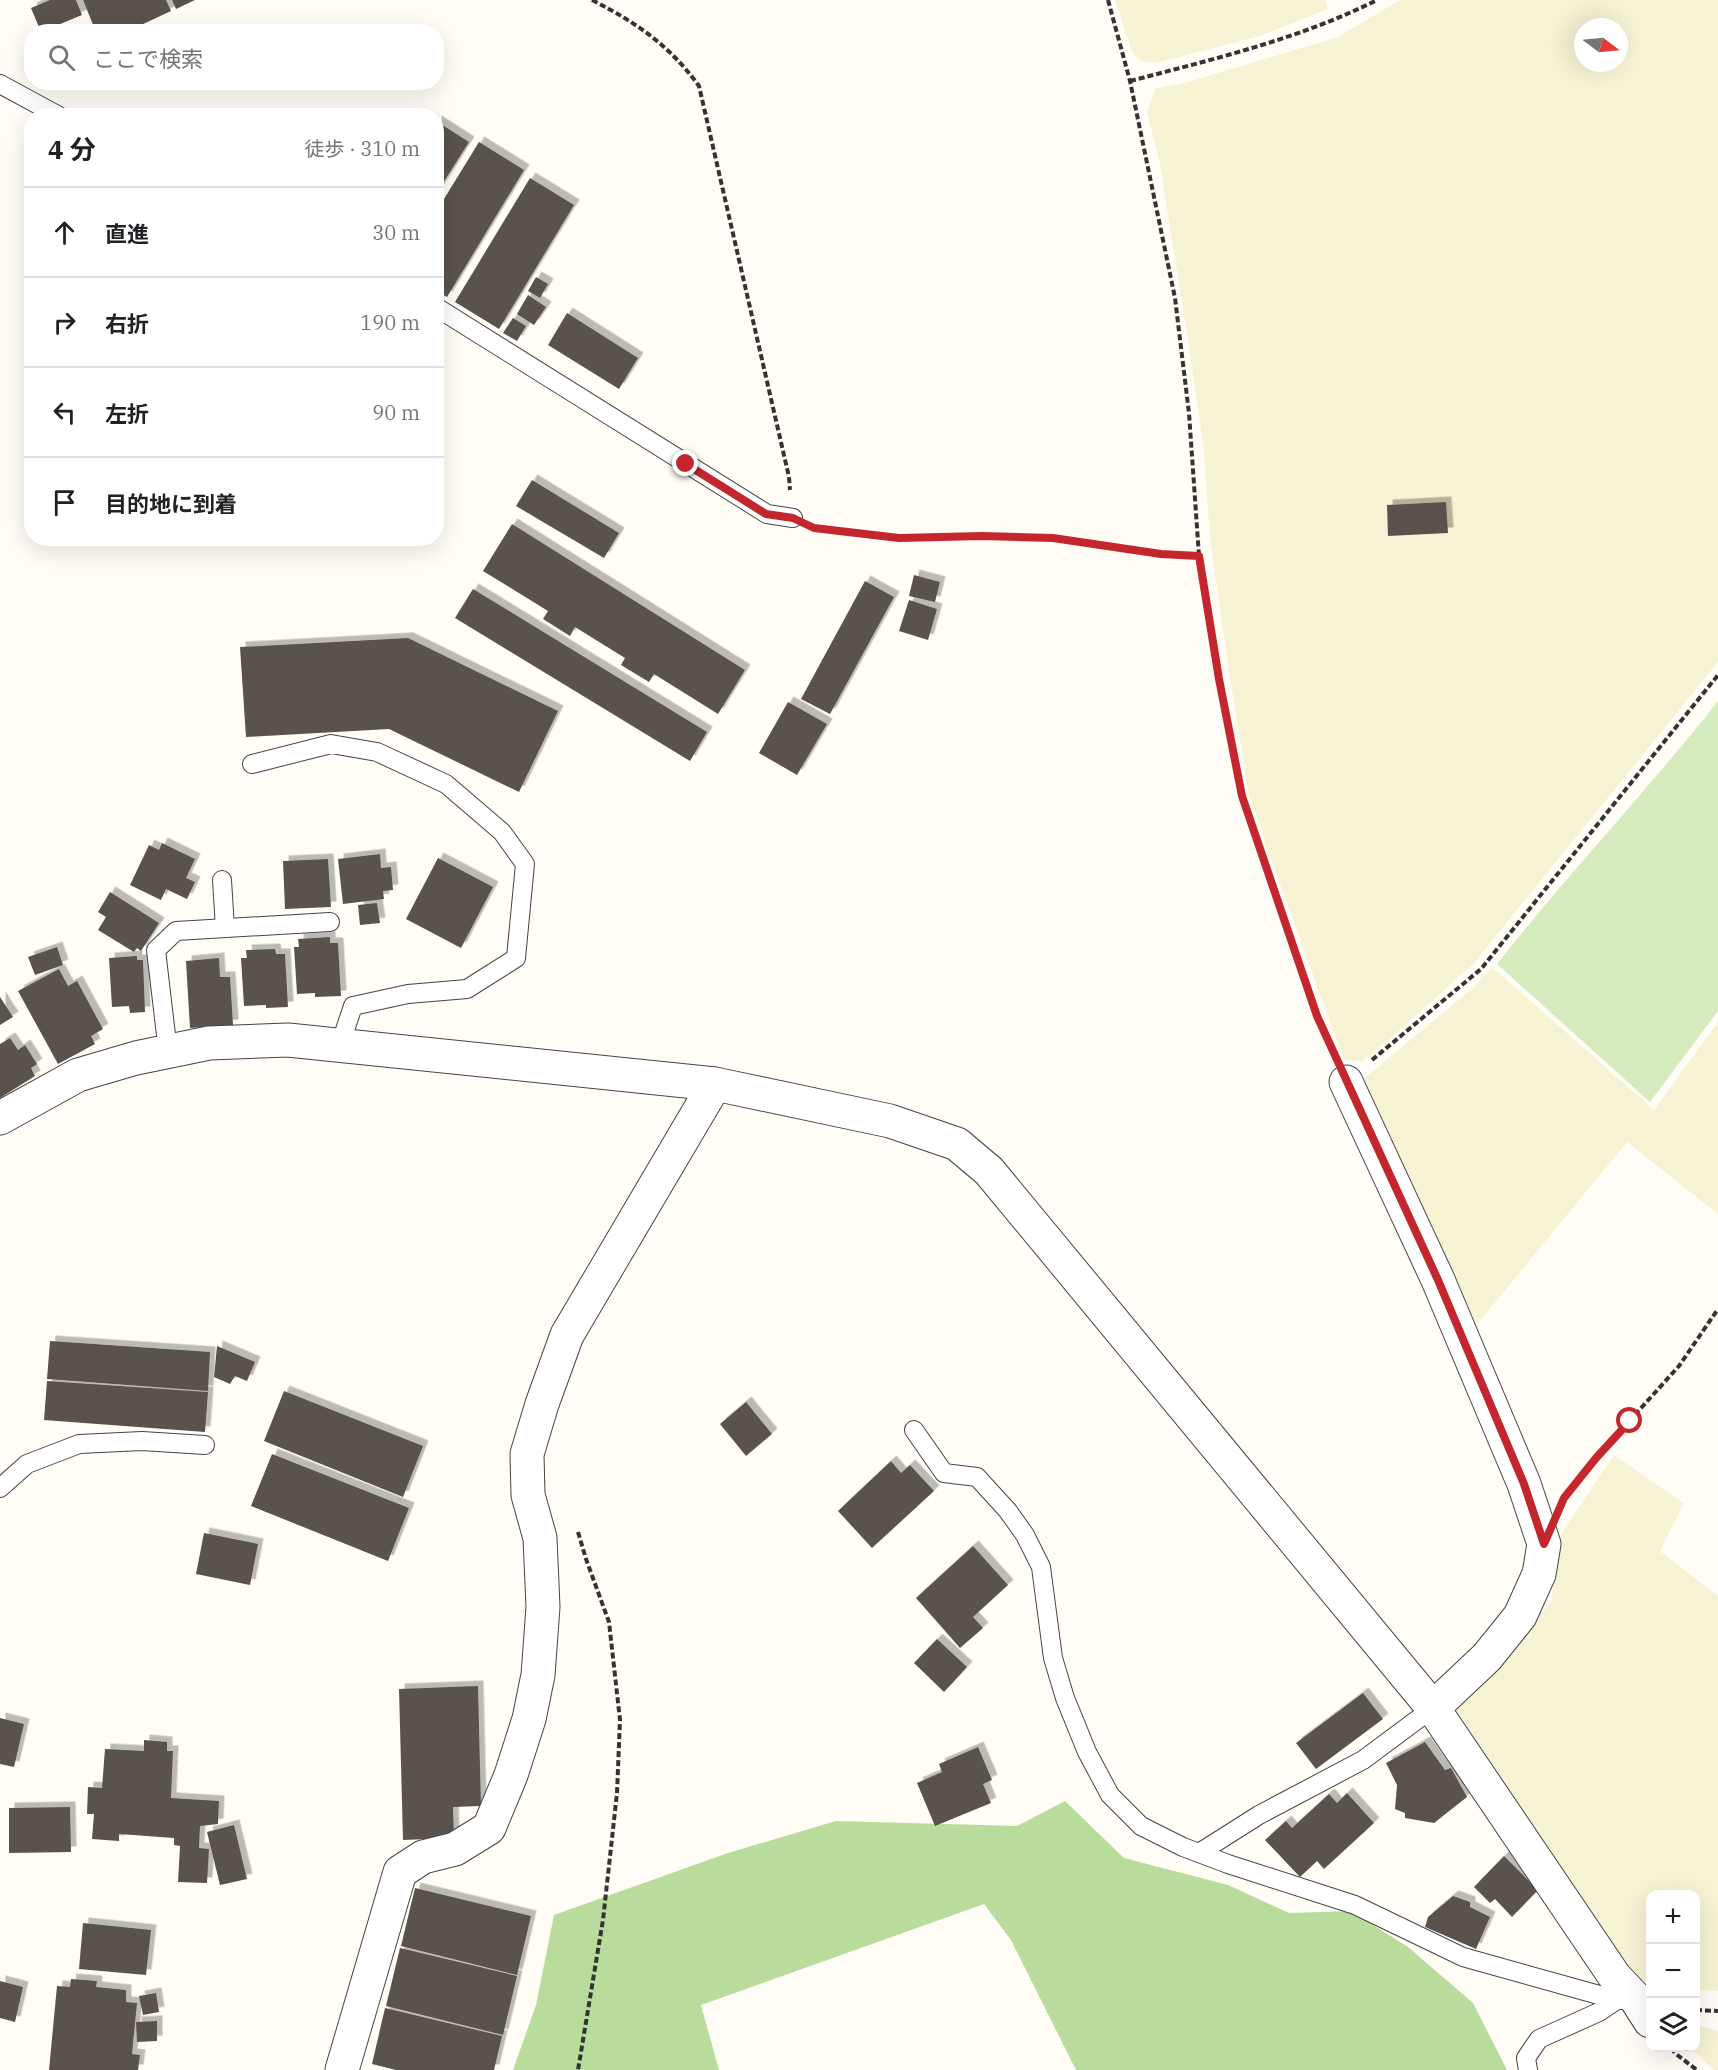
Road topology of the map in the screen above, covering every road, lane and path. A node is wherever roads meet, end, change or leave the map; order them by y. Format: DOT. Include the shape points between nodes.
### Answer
graph roads {
  1 [pos="592,0"];
  2 [pos="1108,0"];
  3 [pos="1377,0"];
  4 [pos="1130,81"];
  5 [pos="0,84"];
  6 [pos="44,108"];
  7 [pos="444,312"];
  8 [pos="793,518"];
  9 [pos="1199,556"];
  10 [pos="1718,675"];
  11 [pos="252,764"];
  12 [pos="222,880"];
  13 [pos="330,922"];
  14 [pos="225,928"];
  15 [pos="340,1045"];
  16 [pos="168,1052"];
  17 [pos="1346,1082"];
  18 [pos="715,1084"];
  19 [pos="0,1118"];
  20 [pos="1718,1309"];
  21 [pos="914,1430"];
  22 [pos="205,1445"];
  23 [pos="0,1488"];
  24 [pos="576,1526"];
  25 [pos="1544,1544"];
  26 [pos="1433,1708"];
  27 [pos="1199,1853"];
  28 [pos="1635,2007"];
  29 [pos="1700,2010"];
  30 [pos="1718,2011"];
  31 [pos="1674,2052"];
  32 [pos="342,2070"];
  33 [pos="578,2070"];
  34 [pos="1527,2070"];
  35 [pos="1697,2070"];
  1 -- 8 [label="path" via="658,40 681,61 699,86 789,477"];
  2 -- 4 [label="path"];
  3 -- 4 [label="path" via="1341,18 1250,50"];
  4 -- 9 [label="path" via="1175,298 1189,413"];
  5 -- 6 [label="lane"];
  7 -- 8 [label="lane" via="766,514"];
  8 -- 9 [label="path" via="814,528 899,538 1053,538"];
  9 -- 17 [label="path" via="1242,796 1317,1016"];
  10 -- 17 [label="path" via="1481,969"];
  11 -- 15 [label="lane" via="331,744 377,752 446,784 502,832 525,864 516,958 467,989 408,993 353,1006"];
  12 -- 14 [label="lane"];
  13 -- 14 [label="lane"];
  14 -- 16 [label="lane" via="176,931 156,950"];
  15 -- 16 [label="street" via="288,1040 209,1043"];
  15 -- 18 [label="street"];
  16 -- 19 [label="street" via="78,1075"];
  17 -- 25 [label="street" via="1438,1280 1524,1484"];
  18 -- 26 [label="street" via="890,1121 957,1144 989,1171"];
  18 -- 32 [label="street" via="567,1335 527,1454 528,1495 540,1538 543,1607 538,1675 511,1774 489,1828 456,1849 423,1857 400,1872"];
  20 -- 25 [label="path" via="1679,1366 1564,1498"];
  21 -- 27 [label="lane" via="944,1473 977,1477 1025,1535 1041,1567 1053,1658 1065,1698 1110,1795 1141,1826"];
  22 -- 23 [label="lane" via="142,1441 79,1444 27,1464"];
  24 -- 33 [label="path" via="609,1622 620,1720 617,1793 603,1920"];
  25 -- 26 [label="street" via="1539,1574 1520,1616 1487,1657"];
  26 -- 27 [label="lane" via="1363,1760 1259,1815"];
  26 -- 28 [label="street"];
  27 -- 28 [label="lane" via="1355,1905 1463,1958"];
  28 -- 34 [label="lane" via="1599,2012 1539,2038 1526,2058"];
  29 -- 30 [label="path"];
  31 -- 35 [label="path"];
}
